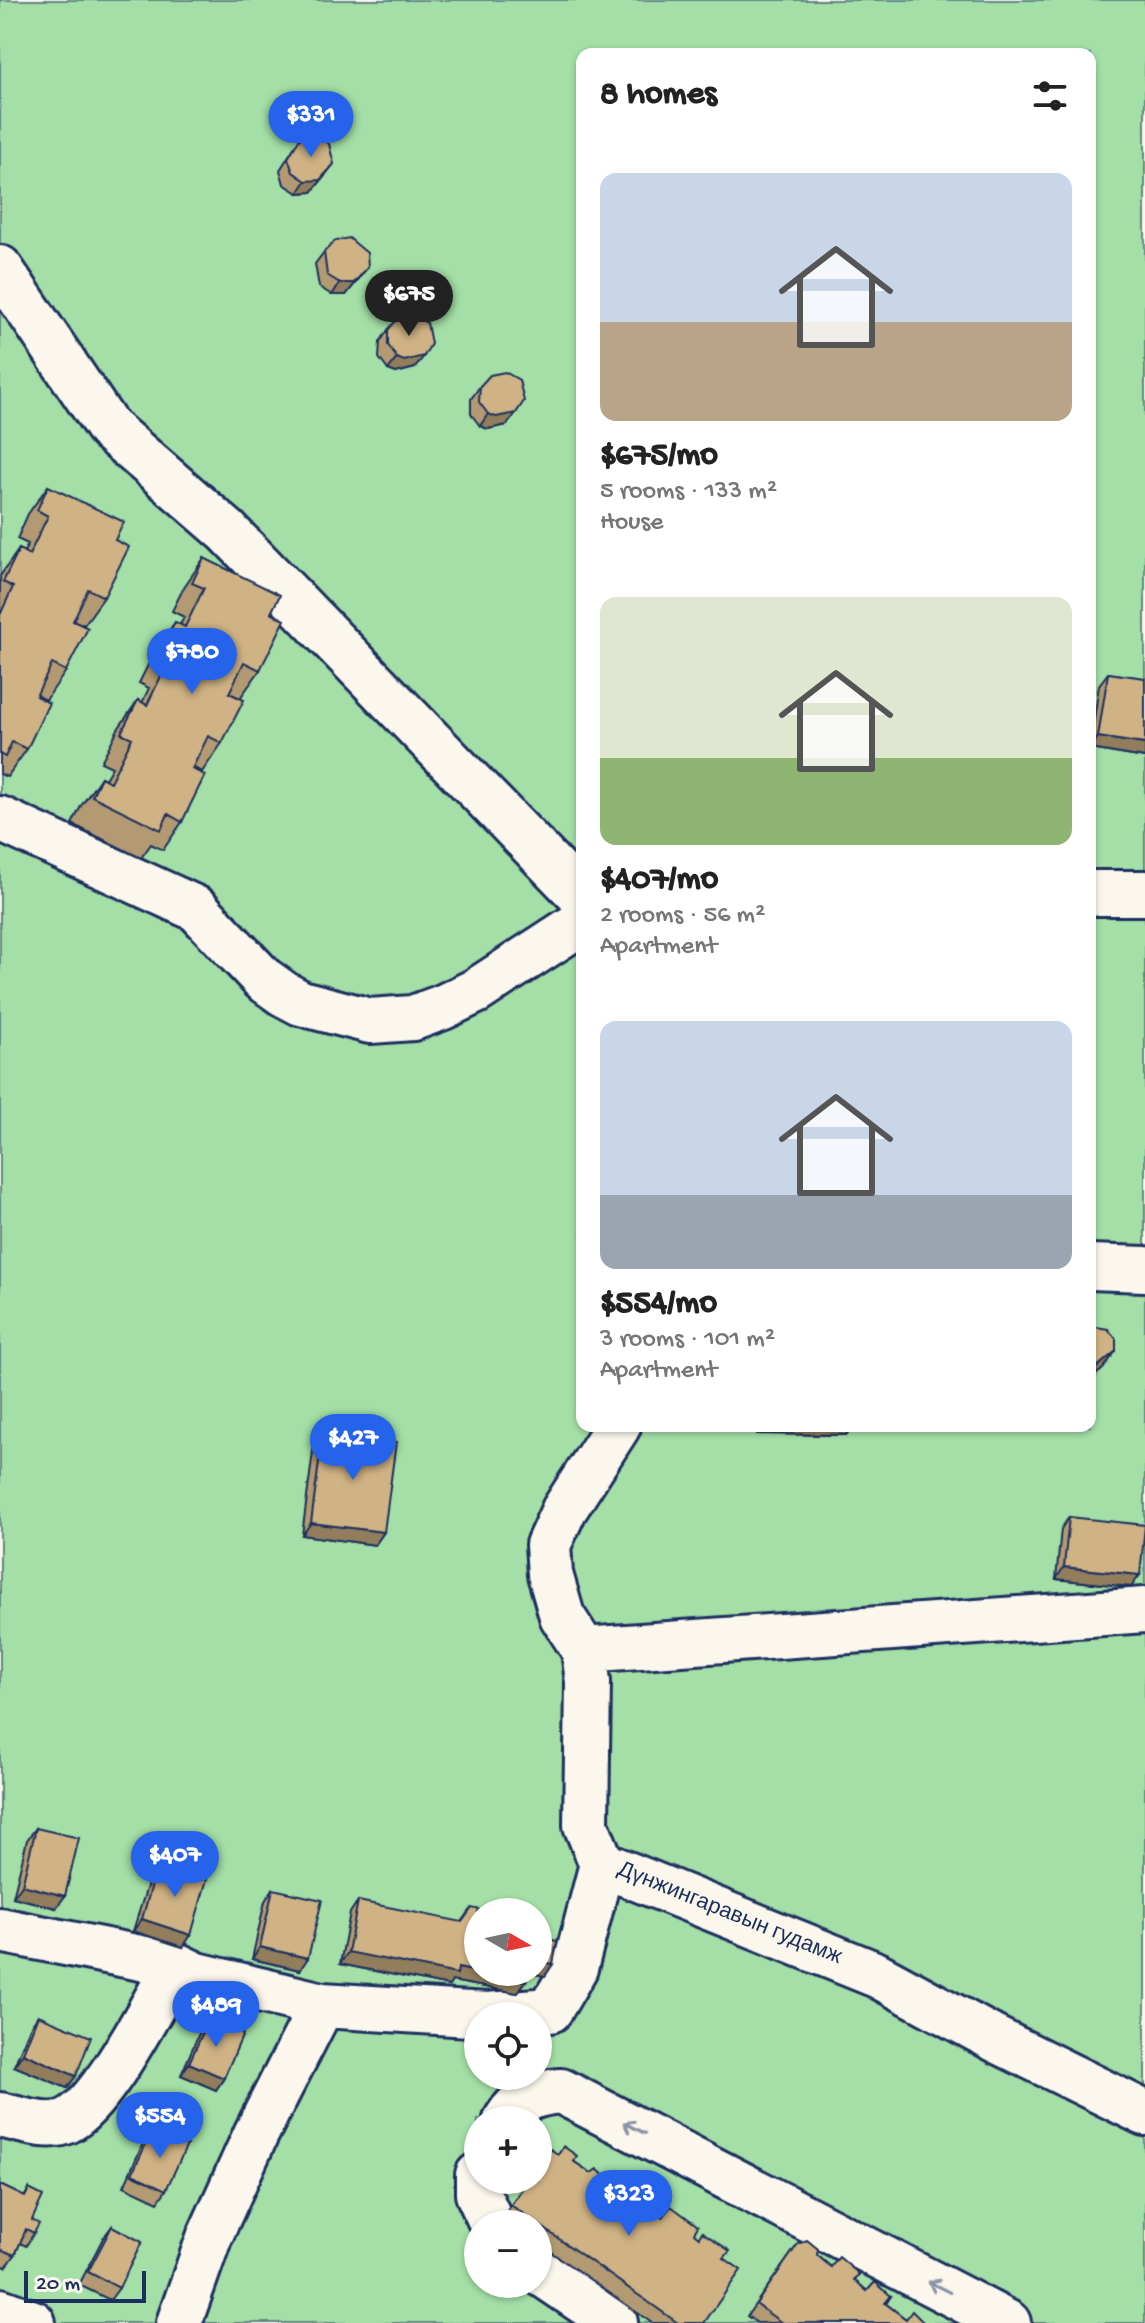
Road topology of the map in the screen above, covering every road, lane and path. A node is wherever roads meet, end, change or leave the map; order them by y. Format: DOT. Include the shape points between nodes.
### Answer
graph roads {
  1 [pos="0,268"];
  2 [pos="0,819"];
  3 [pos="576,891"];
  4 [pos="1096,893"];
  5 [pos="1145,893"];
  6 [pos="576,926"];
  7 [pos="1096,1267"];
  8 [pos="1145,1269"];
  9 [pos="614,1432"];
  10 [pos="1145,1610"];
  11 [pos="584,1650"];
  12 [pos="602,1864"];
  13 [pos="0,1930"];
  14 [pos="176,1965"];
  15 [pos="322,2005"];
  16 [pos="516,2106"];
  17 [pos="1145,2113"];
  18 [pos="0,2115"];
  19 [pos="552,2280"];
  20 [pos="0,2311"];
  21 [pos="33,2323"];
  22 [pos="179,2323"];
  23 [pos="615,2323"];
  24 [pos="1008,2323"];
  1 -- 3 [label="street" via="108,428 227,531"];
  2 -- 6 [label="street" via="197,909 284,994 370,1021 413,1018 443,1007"];
  4 -- 5 [label="street"];
  7 -- 8 [label="street"];
  9 -- 11 [label="street, Дүнжингаравын гудамж" via="548,1545 562,1616"];
  10 -- 11 [label="street"];
  11 -- 12 [label="street, Дүнжингаравын гудамж" via="586,1825"];
  12 -- 15 [label="street" via="575,1968 550,2010 487,2015"];
  12 -- 17 [label="street, Дүнжингаравын гудамж" via="877,1975"];
  13 -- 14 [label="street"];
  14 -- 15 [label="street" via="197,1975"];
  14 -- 18 [label="street" via="90,2106 64,2123"];
  15 -- 22 [label="street" via="209,2238"];
  24 -- 16 [label="street, one-way" via="561,2091 536,2093"];
  19 -- 23 [label="street"];
  20 -- 21 [label="street"];
}
